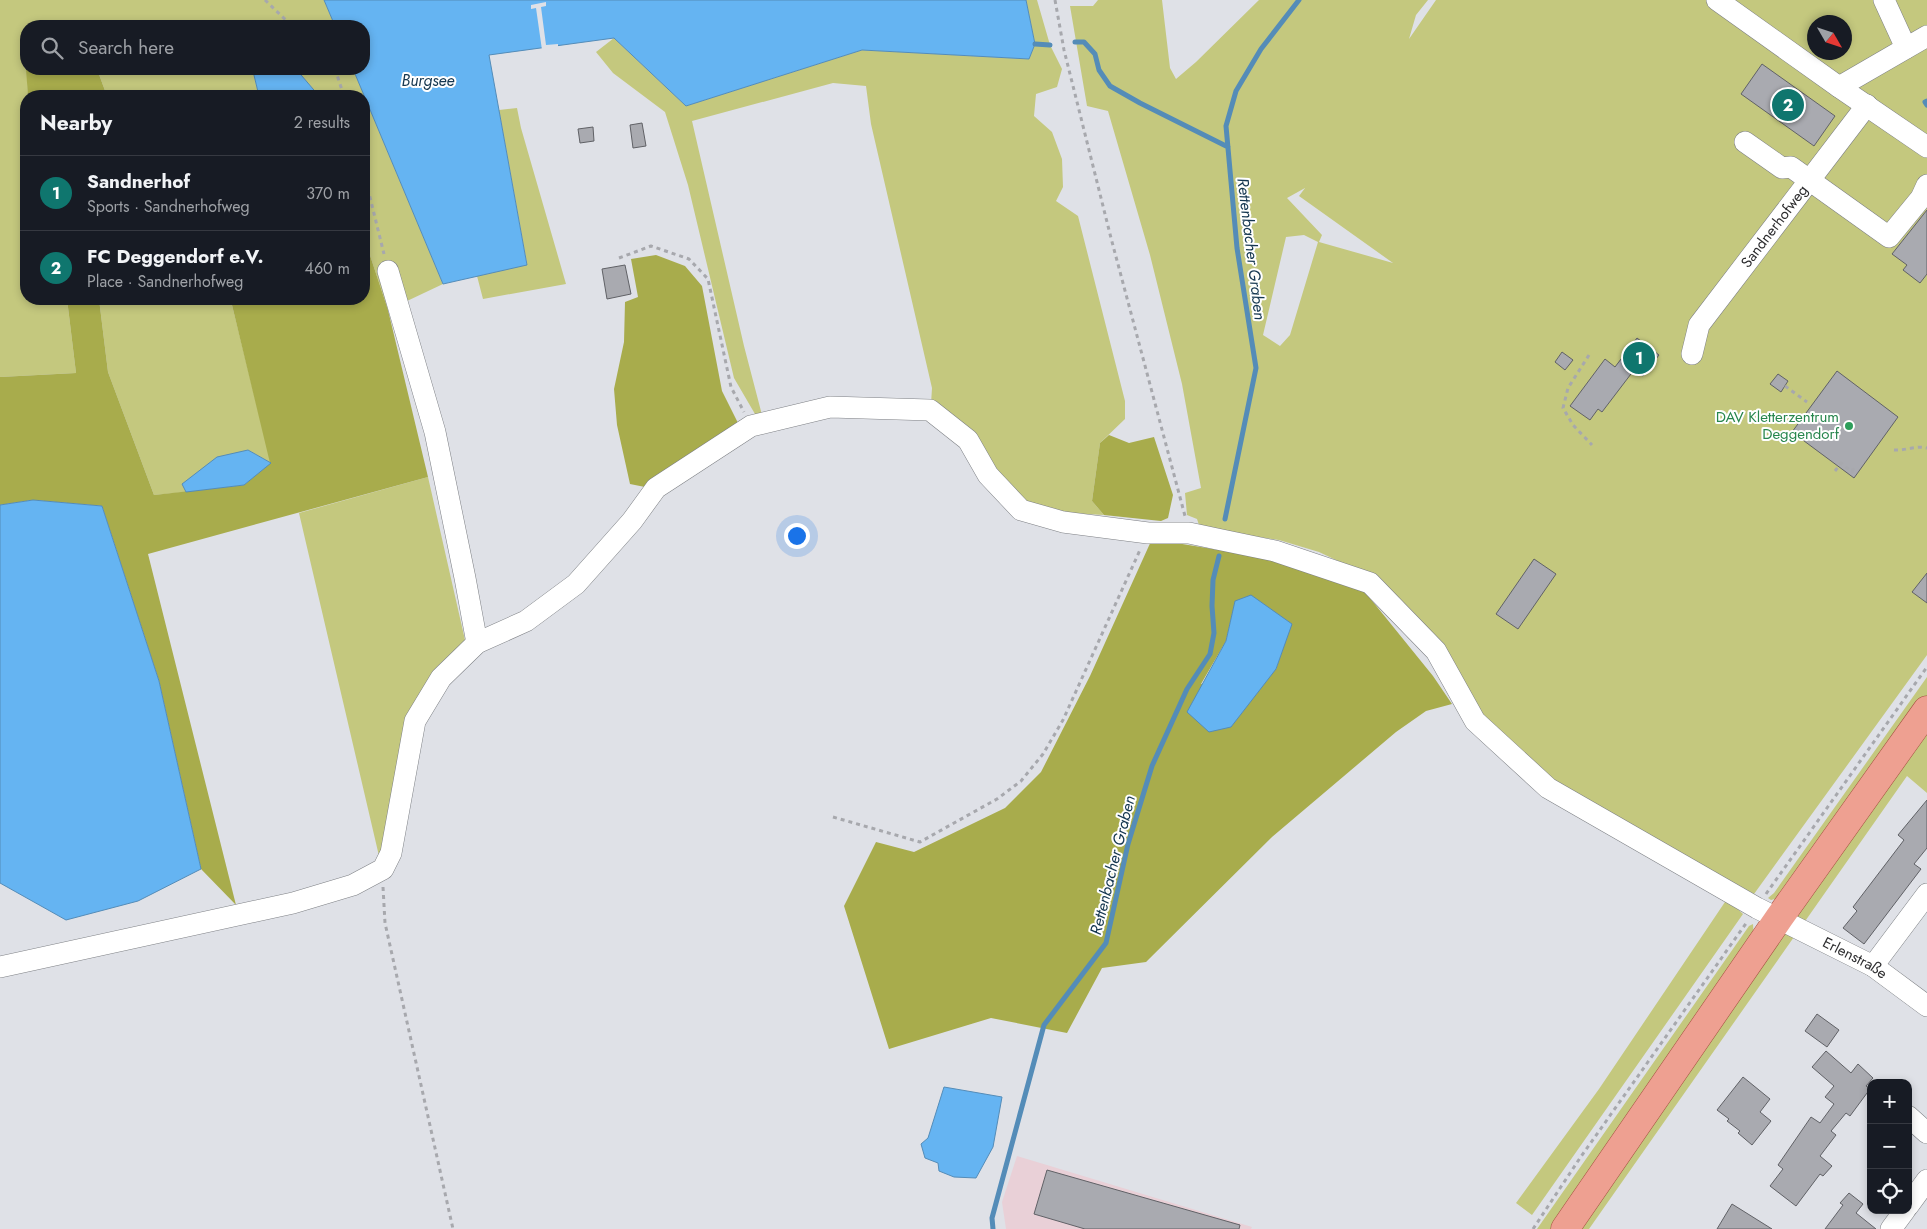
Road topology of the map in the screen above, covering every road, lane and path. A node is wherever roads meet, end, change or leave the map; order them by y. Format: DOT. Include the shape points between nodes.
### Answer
graph roads {
  1 [pos="265,0"];
  2 [pos="1055,0"];
  3 [pos="1717,0"];
  4 [pos="1884,0"];
  5 [pos="286,20"];
  6 [pos="1927,36"];
  7 [pos="1906,48"];
  8 [pos="337,75"];
  9 [pos="1839,87"];
  10 [pos="342,90"];
  11 [pos="1867,105"];
  12 [pos="1924,141"];
  13 [pos="1746,142"];
  14 [pos="1809,180"];
  15 [pos="1927,185"];
  16 [pos="370,198"];
  17 [pos="619,258"];
  18 [pos="388,271"];
  19 [pos="1692,354"];
  20 [pos="1589,355"];
  21 [pos="1785,386"];
  22 [pos="1807,402"];
  23 [pos="751,426"];
  24 [pos="1592,445"];
  25 [pos="1927,448"];
  26 [pos="1894,450"];
  27 [pos="1851,467"];
  28 [pos="1835,471"];
  29 [pos="1148,533"];
  30 [pos="1189,533"];
  31 [pos="477,643"];
  32 [pos="1927,667"];
  33 [pos="1927,710"];
  34 [pos="833,817"];
  35 [pos="382,869"];
  36 [pos="1927,894"];
  37 [pos="1770,909"];
  38 [pos="1749,919"];
  39 [pos="1873,966"];
  40 [pos="0,967"];
  41 [pos="1927,1006"];
  42 [pos="1912,1120"];
  43 [pos="1927,1133"];
  44 [pos="1927,1180"];
  45 [pos="1912,1201"];
  46 [pos="1902,1214"];
  47 [pos="453,1229"];
  48 [pos="1533,1229"];
  49 [pos="1565,1229"];
  50 [pos="1891,1229"];
  1 -- 5 [label="path"];
  2 -- 30 [label="path" via="1064,50 1106,219"];
  3 -- 9 [label="street"];
  4 -- 7 [label="street"];
  6 -- 7 [label="street"];
  7 -- 9 [label="street"];
  8 -- 10 [label="path"];
  9 -- 11 [label="street"];
  11 -- 12 [label="street"];
  11 -- 14 [label="street, Sandnerhofweg"];
  13 -- 14 [label="street" via="1782,168 1791,167"];
  14 -- 15 [label="street" via="1890,238"];
  14 -- 19 [label="street, Sandnerhofweg" via="1699,325"];
  16 -- 18 [label="path"];
  17 -- 23 [label="path" via="651,246 689,259 708,280 731,387"];
  18 -- 31 [label="street" via="435,432"];
  20 -- 24 [label="path" via="1568,388 1563,408 1573,425"];
  21 -- 22 [label="path"];
  23 -- 29 [label="street, Erlenstraße" via="830,407 930,410 968,440 988,475 1021,510 1063,522"];
  23 -- 31 [label="street, Erlenstraße" via="656,488 632,521 576,584 526,621"];
  25 -- 26 [label="path"];
  27 -- 28 [label="path" via="1852,472 1841,463"];
  29 -- 30 [label="street, Erlenstraße"];
  29 -- 34 [label="path" via="1063,720 1043,754 1021,781 997,799 920,842"];
  30 -- 37 [label="street, Erlenstraße" via="1275,551 1370,583 1436,651 1475,721 1548,788 1757,908"];
  31 -- 35 [label="street" via="441,678 415,721 391,853"];
  32 -- 37 [label="path"];
  33 -- 37 [label="main road"];
  35 -- 40 [label="street" via="353,885 293,903"];
  35 -- 47 [label="path" via="384,923"];
  36 -- 39 [label="street"];
  37 -- 39 [label="street, Erlenstraße"];
  37 -- 49 [label="main road"];
  38 -- 48 [label="path"];
  39 -- 41 [label="street, Erlenstraße"];
  42 -- 43 [label="street"];
  44 -- 45 [label="street"];
  46 -- 50 [label="street"];
}
